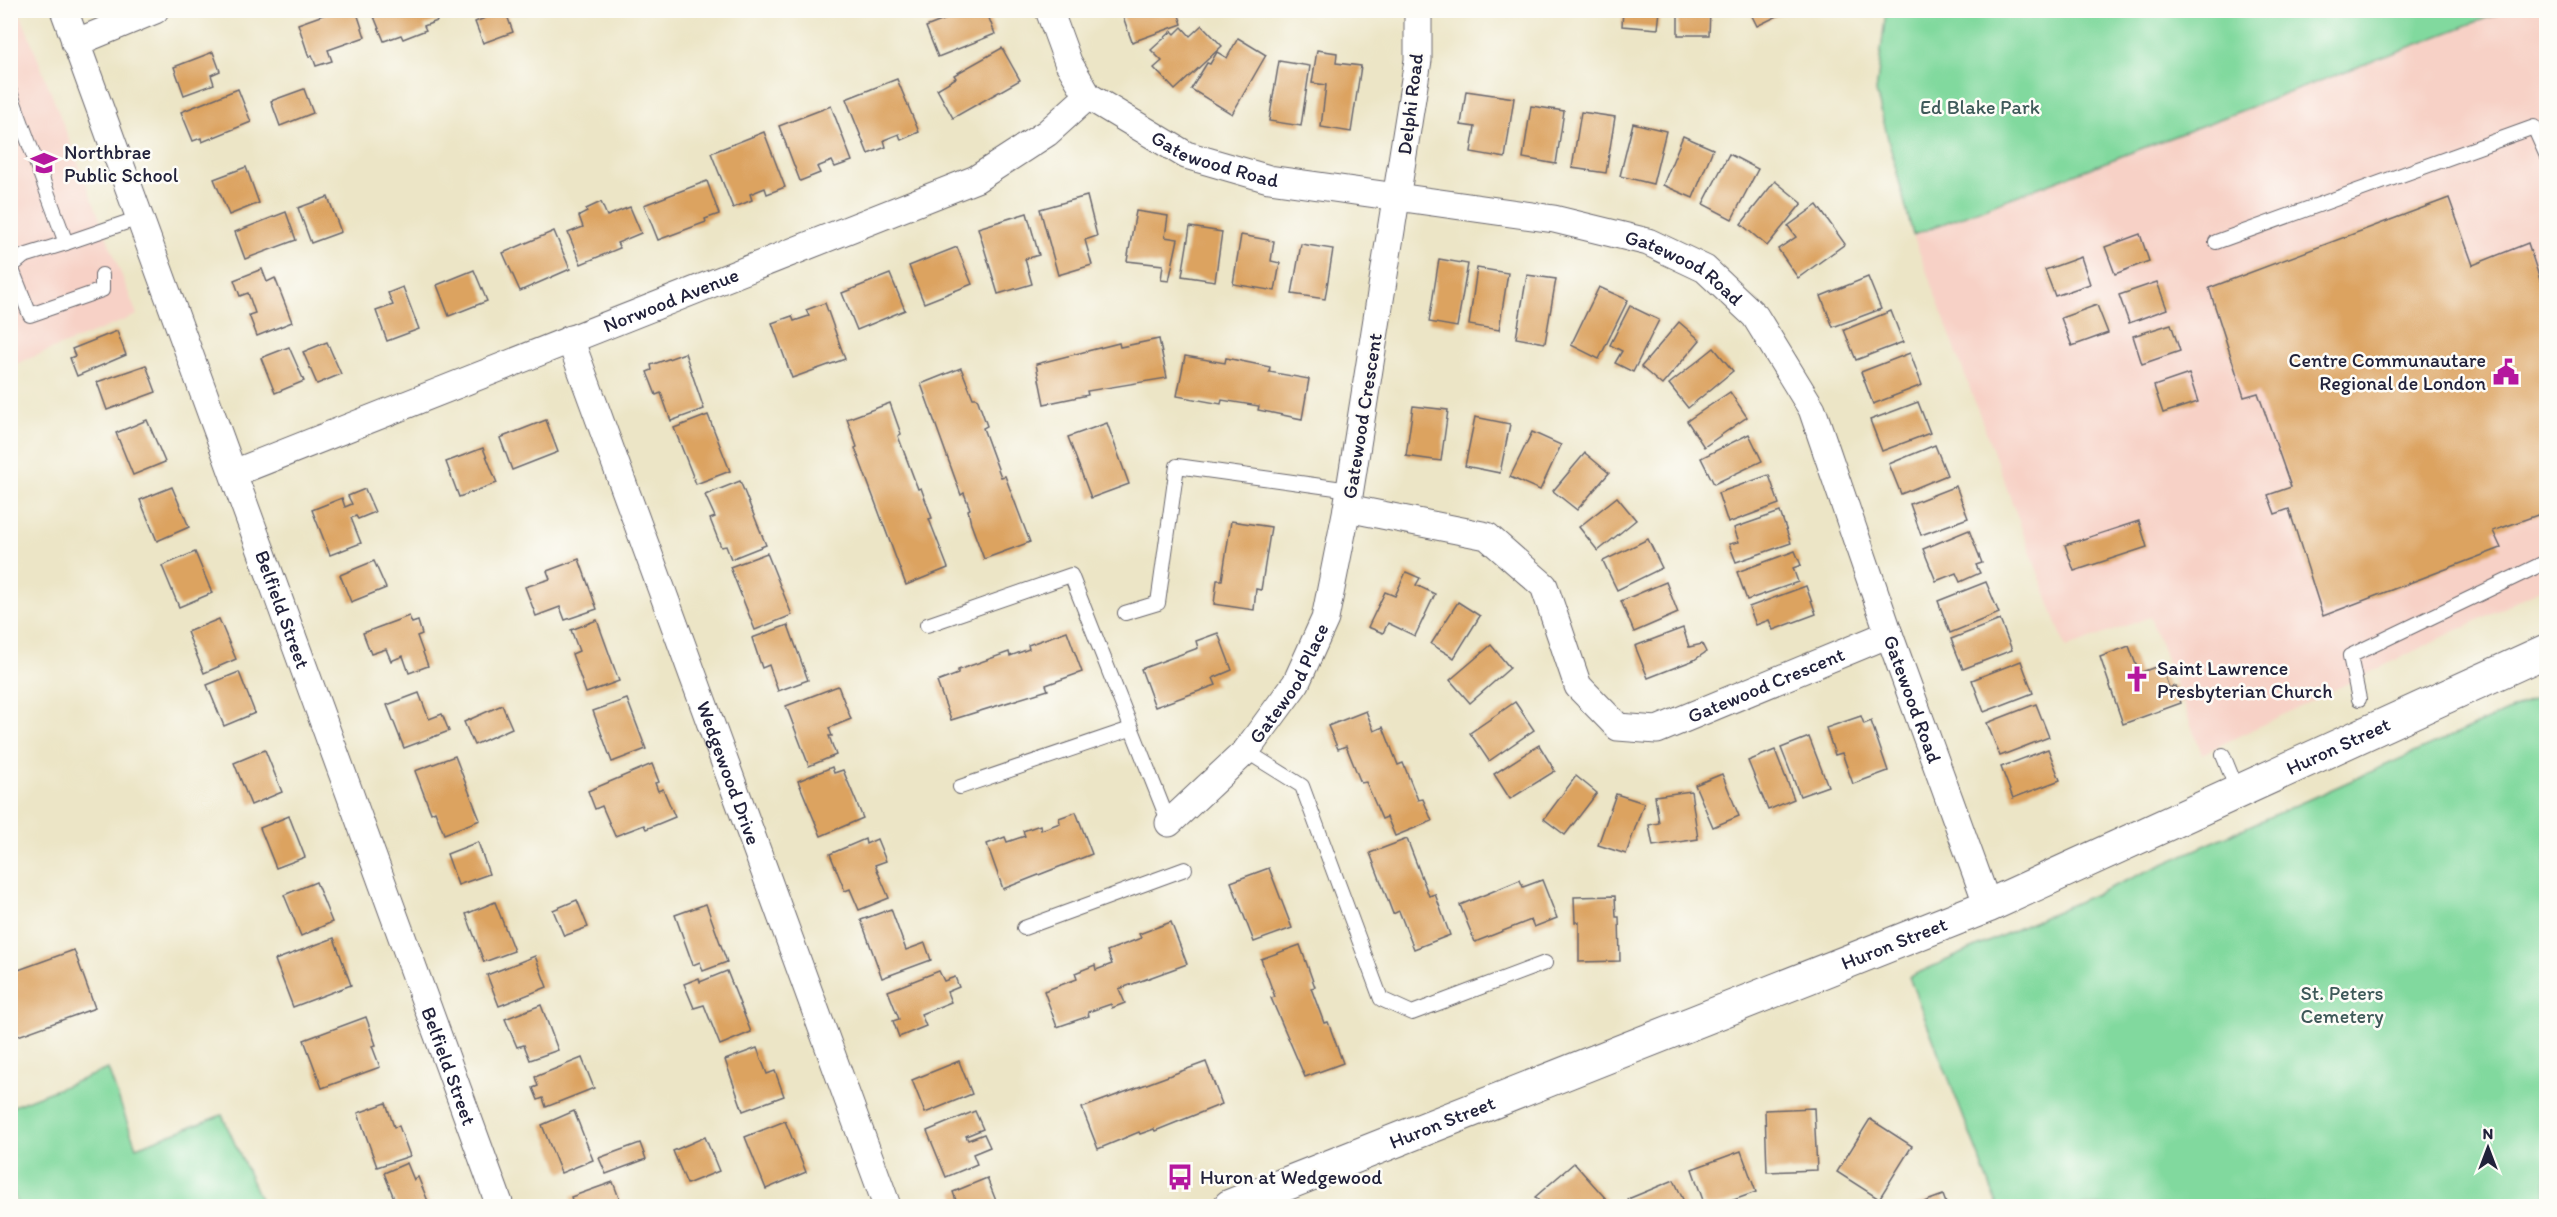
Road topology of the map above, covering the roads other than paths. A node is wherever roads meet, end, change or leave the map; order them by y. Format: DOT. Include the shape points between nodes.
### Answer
graph roads {
  1 [pos="64,10"];
  2 [pos="155,10"];
  3 [pos="1049,10"];
  4 [pos="1418,10"];
  5 [pos="75,43"];
  6 [pos="10,92"];
  7 [pos="1088,96"];
  8 [pos="2547,154"];
  9 [pos="1397,196"];
  10 [pos="139,218"];
  11 [pos="2216,242"];
  12 [pos="66,243"];
  13 [pos="102,275"];
  14 [pos="570,339"];
  15 [pos="234,472"];
  16 [pos="1349,499"];
  17 [pos="2547,562"];
  18 [pos="1125,614"];
  19 [pos="927,625"];
  20 [pos="1889,634"];
  21 [pos="2547,651"];
  22 [pos="2359,699"];
  23 [pos="1130,729"];
  24 [pos="1246,751"];
  25 [pos="2223,755"];
  26 [pos="960,787"];
  27 [pos="2238,792"];
  28 [pos="1169,823"];
  29 [pos="1185,869"];
  30 [pos="1988,906"];
  31 [pos="1024,928"];
  32 [pos="1545,963"];
  33 [pos="500,1206"];
  34 [pos="887,1206"];
  35 [pos="1230,1206"];
  1 -- 5 [label="street, Belfield Street"];
  2 -- 5 [label="street"];
  3 -- 7 [label="street, Gatewood Road" via="1068,62"];
  4 -- 9 [label="street, Delphi Road" via="1418,60"];
  5 -- 10 [label="street, Belfield Street"];
  6 -- 12 [label="lane"];
  7 -- 9 [label="street, Gatewood Road" via="1186,155 1269,179"];
  7 -- 14 [label="street, Norwood Avenue" via="1047,133 976,179"];
  8 -- 11 [label="lane" via="2534,127"];
  9 -- 16 [label="street, Gatewood Crescent"];
  9 -- 20 [label="street, Gatewood Road" via="1554,219 1648,242 1705,269 1755,316 1812,409"];
  10 -- 12 [label="lane"];
  10 -- 15 [label="street, Belfield Street"];
  12 -- 13 [label="lane" via="24,256 11,267 30,315 102,290"];
  14 -- 15 [label="street, Norwood Avenue"];
  14 -- 34 [label="street, Wedgewood Drive"];
  15 -- 33 [label="street, Belfield Street"];
  16 -- 18 [label="lane" via="1177,466 1158,603"];
  16 -- 20 [label="street, Gatewood Crescent" via="1487,536 1544,586 1578,686 1618,727 1657,730"];
  16 -- 24 [label="street, Gatewood Place" via="1325,619 1296,683"];
  17 -- 22 [label="lane" via="2350,656"];
  19 -- 23 [label="lane" via="1071,575"];
  20 -- 30 [label="street, Gatewood Road"];
  21 -- 27 [label="main road, Huron Street"];
  23 -- 26 [label="lane"];
  23 -- 28 [label="lane"];
  24 -- 28 [label="street, Gatewood Place"];
  24 -- 32 [label="lane" via="1302,786 1381,999 1412,1013"];
  25 -- 27 [label="lane"];
  27 -- 30 [label="main road, Huron Street"];
  29 -- 31 [label="lane"];
  30 -- 35 [label="main road, Huron Street"];
}
